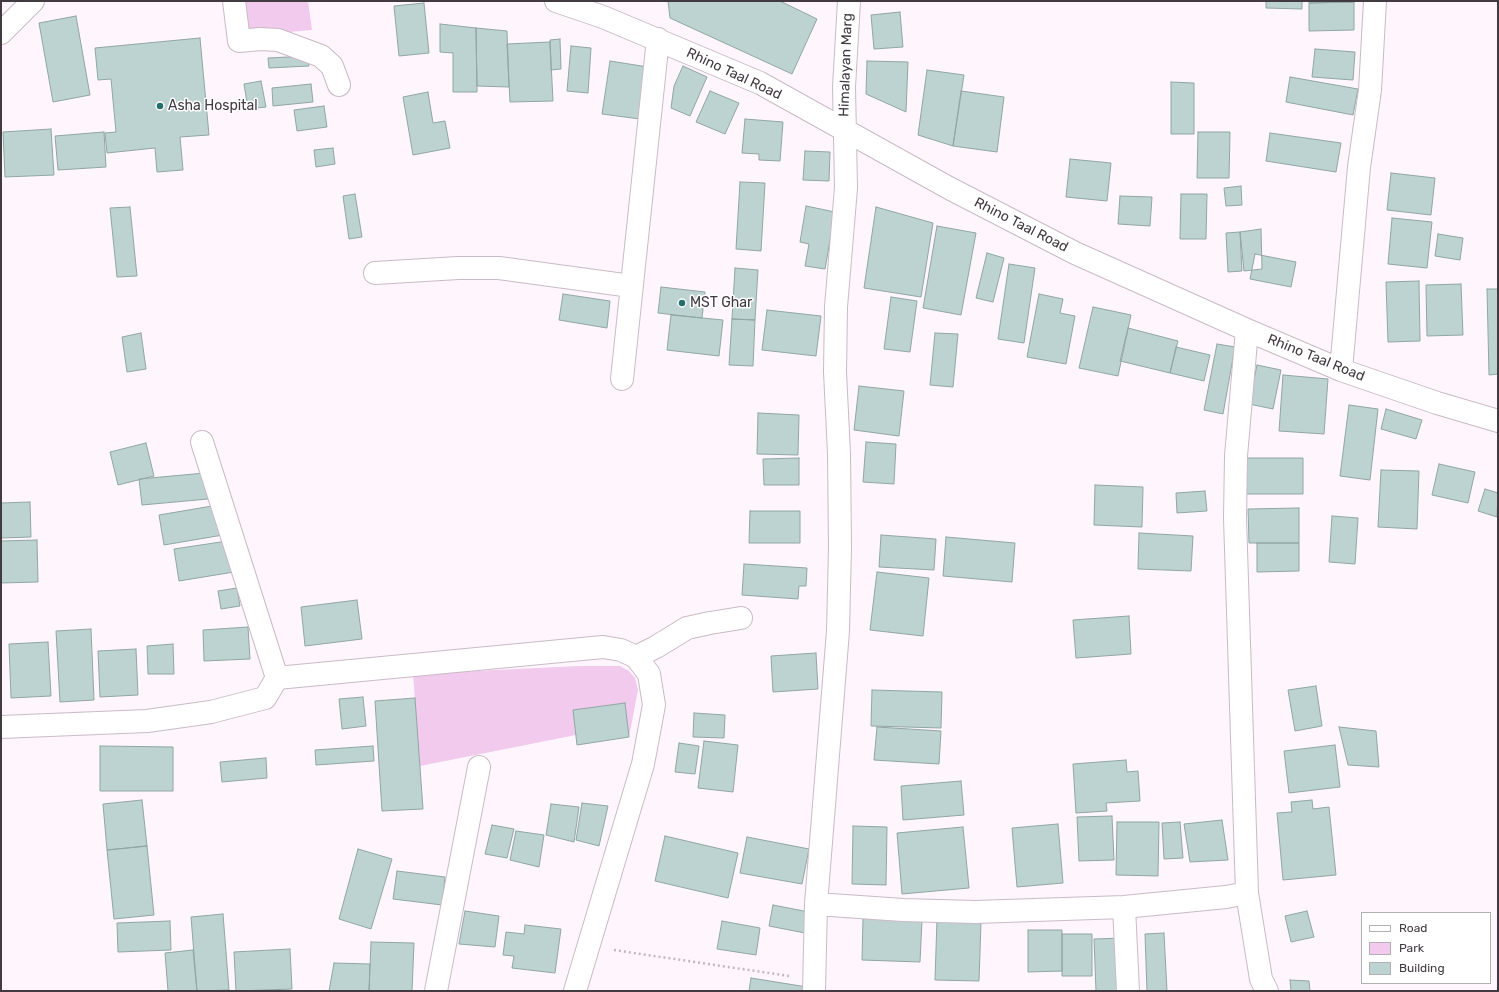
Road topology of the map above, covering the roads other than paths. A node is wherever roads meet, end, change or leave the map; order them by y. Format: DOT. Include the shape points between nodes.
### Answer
graph roads {
  1 [pos="33,1"];
  2 [pos="234,1"];
  3 [pos="556,1"];
  4 [pos="848,1"];
  5 [pos="1375,1"];
  6 [pos="1,33"];
  7 [pos="658,39"];
  8 [pos="339,85"];
  9 [pos="844,129"];
  10 [pos="375,273"];
  11 [pos="631,286"];
  12 [pos="1247,330"];
  13 [pos="1341,370"];
  14 [pos="622,379"];
  15 [pos="1498,421"];
  16 [pos="202,442"];
  17 [pos="741,618"];
  18 [pos="636,656"];
  19 [pos="277,678"];
  20 [pos="1,727"];
  21 [pos="479,767"];
  22 [pos="1247,893"];
  23 [pos="816,904"];
  24 [pos="1124,907"];
  25 [pos="814,985"];
  26 [pos="436,991"];
  27 [pos="576,991"];
  28 [pos="1128,991"];
  29 [pos="1267,991"];
  1 -- 6 [label="street"];
  2 -- 8 [label="street" via="239,41 278,40 321,56 332,66"];
  3 -- 7 [label="street, Rhino Taal Road"];
  4 -- 9 [label="street, Himalayan Marg"];
  5 -- 13 [label="street" via="1370,90 1359,167"];
  7 -- 9 [label="street, Rhino Taal Road" via="760,83"];
  7 -- 11 [label="street"];
  9 -- 12 [label="street, Rhino Taal Road" via="949,188 1075,253"];
  9 -- 23 [label="street, Himalayan Marg" via="846,188 836,307 840,547 838,631"];
  10 -- 11 [label="street" via="499,268"];
  11 -- 14 [label="street"];
  12 -- 13 [label="street, Rhino Taal Road"];
  12 -- 22 [label="street" via="1236,456 1235,518"];
  13 -- 15 [label="street, Rhino Taal Road" via="1436,403"];
  16 -- 19 [label="street"];
  17 -- 18 [label="street" via="687,628"];
  18 -- 19 [label="street" via="603,647"];
  18 -- 27 [label="street" via="649,674 654,705 643,764"];
  19 -- 20 [label="street" via="265,698 211,712 147,721"];
  21 -- 26 [label="street"];
  22 -- 24 [label="street"];
  22 -- 29 [label="street" via="1261,979"];
  23 -- 24 [label="street" via="975,912"];
  23 -- 25 [label="street, Himalayan Marg"];
  24 -- 28 [label="street"];
}
